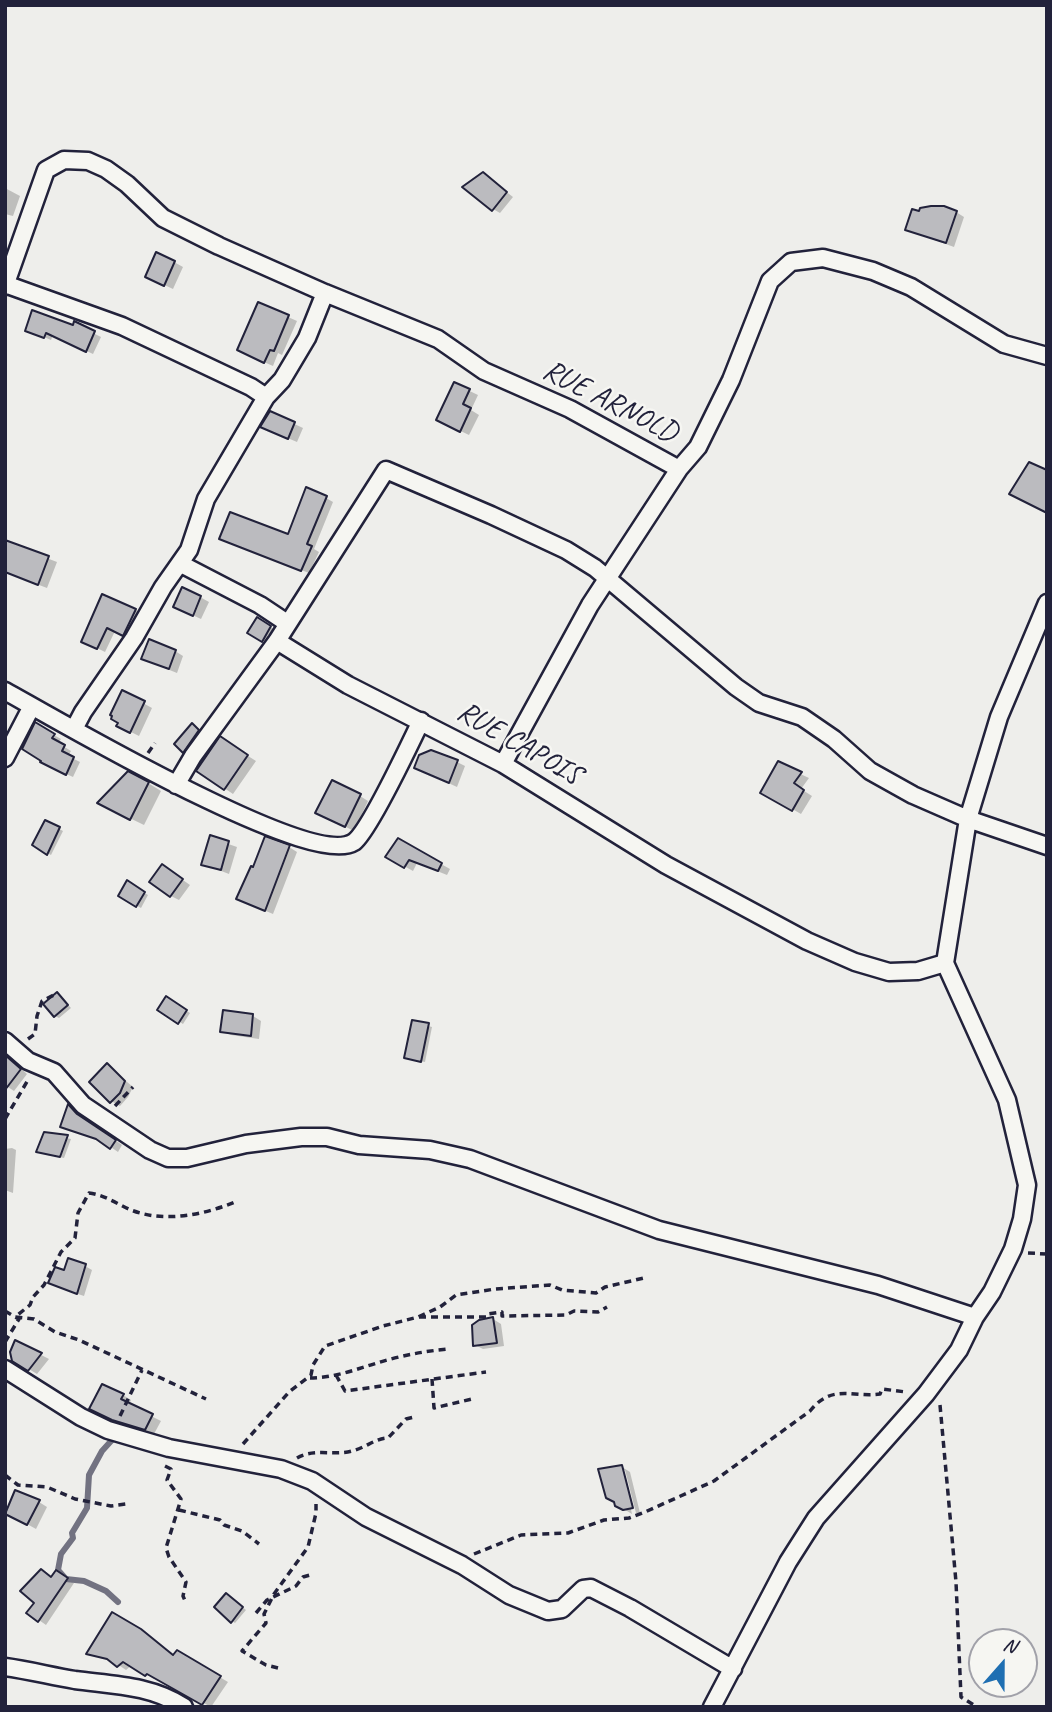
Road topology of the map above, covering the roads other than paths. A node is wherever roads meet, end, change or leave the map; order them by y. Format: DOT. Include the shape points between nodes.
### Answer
graph roads {
  1 [pos="5,285"];
  2 [pos="325,293"];
  3 [pos="1047,356"];
  4 [pos="266,397"];
  5 [pos="679,469"];
  6 [pos="181,564"];
  7 [pos="607,579"];
  8 [pos="1047,603"];
  9 [pos="287,623"];
  10 [pos="277,641"];
  11 [pos="5,691"];
  12 [pos="32,706"];
  13 [pos="421,721"];
  14 [pos="74,729"];
  15 [pos="5,758"];
  16 [pos="503,764"];
  17 [pos="176,785"];
  18 [pos="968,819"];
  19 [pos="1047,846"];
  20 [pos="945,963"];
  21 [pos="10,1045"];
  22 [pos="975,1317"];
  23 [pos="5,1369"];
  24 [pos="5,1667"];
  25 [pos="733,1669"];
  26 [pos="184,1707"];
  27 [pos="712,1707"];
  1 -- 2 [label="street, RUE ARNOLD" via="46,170 64,160 106,169 163,218"];
  1 -- 4 [label="street" via="122,327"];
  2 -- 4 [label="street" via="306,338 282,380"];
  2 -- 5 [label="street, RUE ARNOLD" via="439,339 484,371 570,409"];
  3 -- 5 [label="street" via="1004,344 912,287 873,271 823,258 791,262 770,281 731,380 698,447"];
  4 -- 6 [label="street" via="206,499"];
  5 -- 7 [label="street, RUE ARNOLD"];
  6 -- 9 [label="street"];
  6 -- 14 [label="street"];
  7 -- 9 [label="street" via="566,550 386,470"];
  7 -- 16 [label="street, RUE ARNOLD"];
  7 -- 18 [label="street" via="759,703 802,717 870,771"];
  8 -- 18 [label="street" via="999,717"];
  9 -- 10 [label="street"];
  10 -- 13 [label="street" via="348,685"];
  10 -- 17 [label="street"];
  11 -- 12 [label="street, RUE CAPOIS"];
  12 -- 14 [label="street, RUE CAPOIS"];
  12 -- 15 [label="street"];
  13 -- 16 [label="street, RUE CAPOIS"];
  13 -- 17 [label="street, RUE CAPOIS" via="353,842 335,846 307,839 242,816"];
  14 -- 17 [label="street, RUE CAPOIS"];
  16 -- 20 [label="street, RUE CAPOIS" via="666,865 855,962 889,972 918,971"];
  18 -- 19 [label="street"];
  18 -- 20 [label="street"];
  20 -- 22 [label="street" via="1007,1100 1027,1185 1013,1249"];
  21 -- 22 [label="street" via="27,1061 54,1072 83,1105 168,1158 302,1137 430,1150 470,1159 659,1230 878,1286"];
  22 -- 25 [label="street" via="926,1394 816,1518"];
  23 -- 25 [label="street" via="80,1417 116,1433 286,1471 317,1484 366,1517 463,1565 509,1595 548,1611 562,1609 583,1589 591,1588"];
  24 -- 26 [label="street" via="117,1683"];
  25 -- 27 [label="street"];
}
